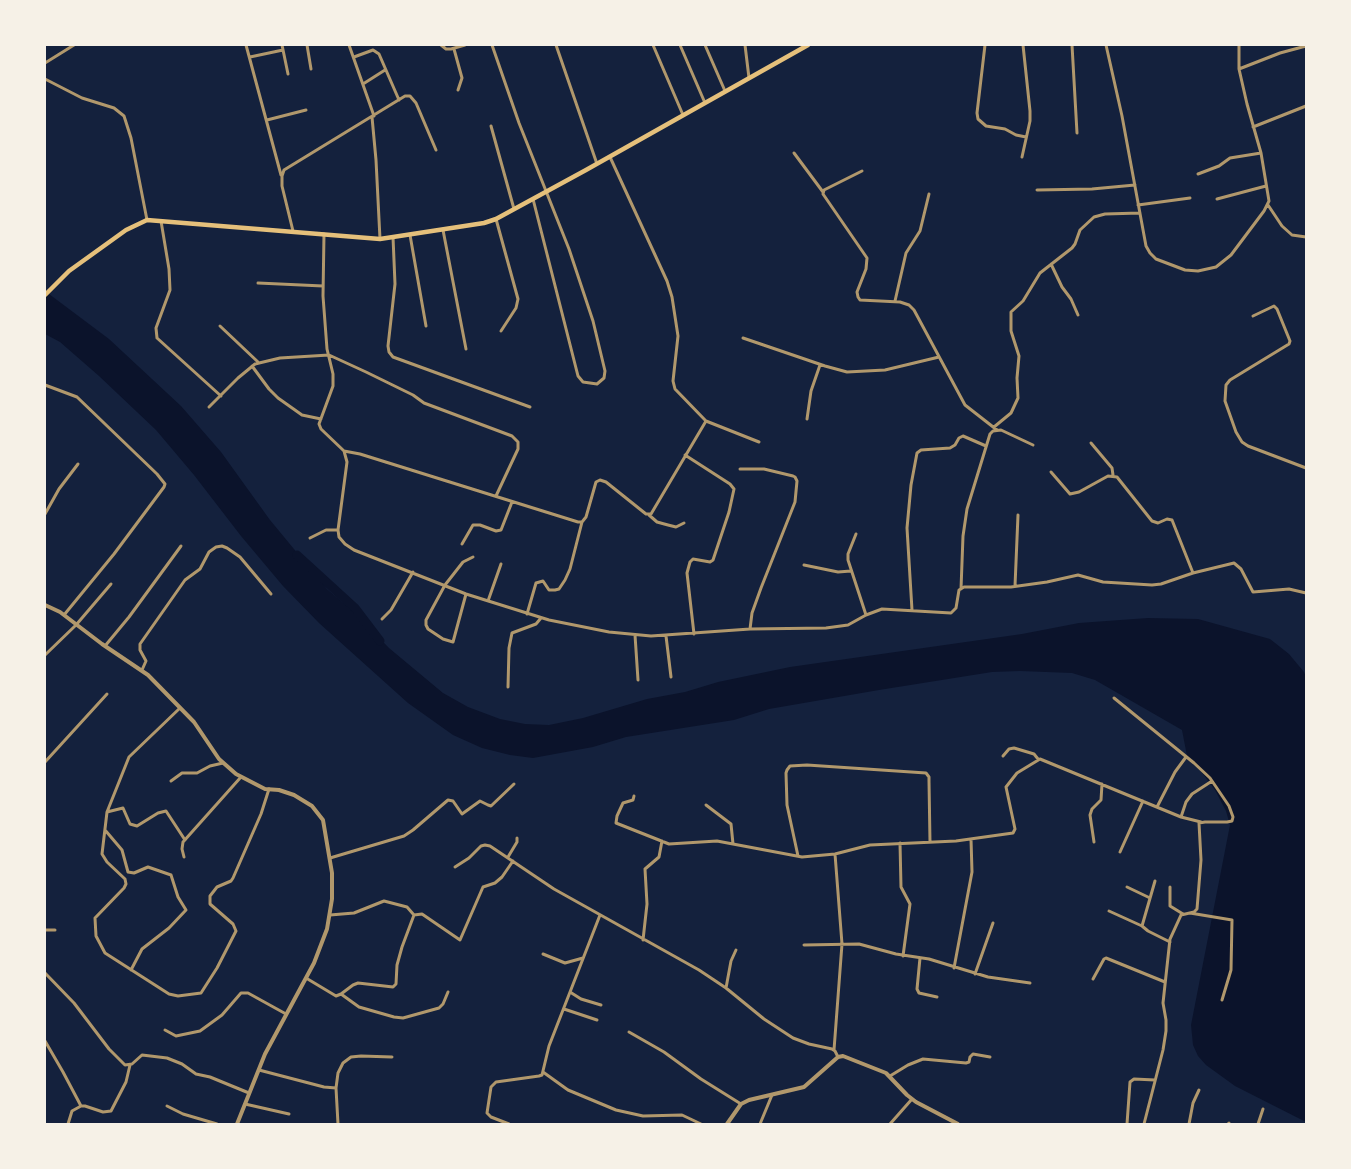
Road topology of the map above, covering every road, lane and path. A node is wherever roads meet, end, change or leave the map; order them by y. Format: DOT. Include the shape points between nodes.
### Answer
graph roads {
  1 [pos="74,45"];
  2 [pos="246,45"];
  3 [pos="306,45"];
  4 [pos="349,45"];
  5 [pos="441,45"];
  6 [pos="465,45"];
  7 [pos="492,45"];
  8 [pos="556,45"];
  9 [pos="653,45"];
  10 [pos="680,45"];
  11 [pos="705,45"];
  12 [pos="745,45"];
  13 [pos="808,45"];
  14 [pos="985,45"];
  15 [pos="1023,45"];
  16 [pos="1072,45"];
  17 [pos="1106,45"];
  18 [pos="1239,45"];
  19 [pos="1306,46"];
  20 [pos="283,47"];
  21 [pos="801,47"];
  22 [pos="454,49"];
  23 [pos="250,57"];
  24 [pos="354,57"];
  25 [pos="46,61"];
  26 [pos="311,69"];
  27 [pos="1239,69"];
  28 [pos="385,70"];
  29 [pos="288,74"];
  30 [pos="749,78"];
  31 [pos="45,79"];
  32 [pos="363,84"];
  33 [pos="458,90"];
  34 [pos="725,92"];
  35 [pos="399,100"];
  36 [pos="705,103"];
  37 [pos="1306,106"];
  38 [pos="306,110"];
  39 [pos="373,116"];
  40 [pos="684,116"];
  41 [pos="267,120"];
  42 [pos="491,126"];
  43 [pos="1253,127"];
  44 [pos="1077,134"];
  45 [pos="1026,137"];
  46 [pos="436,150"];
  47 [pos="794,153"];
  48 [pos="1261,153"];
  49 [pos="610,157"];
  50 [pos="1022,157"];
  51 [pos="597,164"];
  52 [pos="862,171"];
  53 [pos="1198,174"];
  54 [pos="282,176"];
  55 [pos="1135,185"];
  56 [pos="1266,186"];
  57 [pos="1036,190"];
  58 [pos="545,192"];
  59 [pos="823,192"];
  60 [pos="929,194"];
  61 [pos="1190,198"];
  62 [pos="533,199"];
  63 [pos="1217,200"];
  64 [pos="1138,204"];
  65 [pos="1267,205"];
  66 [pos="514,209"];
  67 [pos="1140,213"];
  68 [pos="496,219"];
  69 [pos="147,220"];
  70 [pos="161,221"];
  71 [pos="443,230"];
  72 [pos="293,231"];
  73 [pos="324,234"];
  74 [pos="410,235"];
  75 [pos="393,237"];
  76 [pos="1306,237"];
  77 [pos="380,239"];
  78 [pos="1051,264"];
  79 [pos="258,283"];
  80 [pos="323,286"];
  81 [pos="45,295"];
  82 [pos="894,301"];
  83 [pos="1078,314"];
  84 [pos="1253,316"];
  85 [pos="220,326"];
  86 [pos="426,326"];
  87 [pos="501,331"];
  88 [pos="743,338"];
  89 [pos="466,349"];
  90 [pos="329,355"];
  91 [pos="939,357"];
  92 [pos="259,363"];
  93 [pos="820,365"];
  94 [pos="252,366"];
  95 [pos="45,385"];
  96 [pos="220,396"];
  97 [pos="209,407"];
  98 [pos="530,407"];
  99 [pos="321,419"];
  100 [pos="807,419"];
  101 [pos="706,421"];
  102 [pos="995,428"];
  103 [pos="759,442"];
  104 [pos="1091,442"];
  105 [pos="1033,445"];
  106 [pos="986,446"];
  107 [pos="344,451"];
  108 [pos="685,455"];
  109 [pos="78,464"];
  110 [pos="1306,468"];
  111 [pos="740,469"];
  112 [pos="1051,472"];
  113 [pos="1114,475"];
  114 [pos="496,496"];
  115 [pos="512,502"];
  116 [pos="45,514"];
  117 [pos="1018,514"];
  118 [pos="649,515"];
  119 [pos="582,522"];
  120 [pos="684,523"];
  121 [pos="338,530"];
  122 [pos="856,534"];
  123 [pos="310,538"];
  124 [pos="462,544"];
  125 [pos="181,546"];
  126 [pos="472,557"];
  127 [pos="501,564"];
  128 [pos="804,565"];
  129 [pos="851,571"];
  130 [pos="413,572"];
  131 [pos="1193,573"];
  132 [pos="111,584"];
  133 [pos="445,585"];
  134 [pos="1015,586"];
  135 [pos="961,589"];
  136 [pos="1306,593"];
  137 [pos="272,594"];
  138 [pos="466,594"];
  139 [pos="488,601"];
  140 [pos="45,604"];
  141 [pos="912,610"];
  142 [pos="526,614"];
  143 [pos="64,615"];
  144 [pos="866,615"];
  145 [pos="541,618"];
  146 [pos="382,619"];
  147 [pos="76,625"];
  148 [pos="750,629"];
  149 [pos="694,634"];
  150 [pos="635,635"];
  151 [pos="666,636"];
  152 [pos="105,646"];
  153 [pos="45,655"];
  154 [pos="142,670"];
  155 [pos="671,677"];
  156 [pos="638,680"];
  157 [pos="508,687"];
  158 [pos="107,694"];
  159 [pos="1114,698"];
  160 [pos="180,708"];
  161 [pos="1004,756"];
  162 [pos="1186,757"];
  163 [pos="1038,759"];
  164 [pos="45,762"];
  165 [pos="223,763"];
  166 [pos="241,777"];
  167 [pos="171,781"];
  168 [pos="1212,781"];
  169 [pos="514,784"];
  170 [pos="1102,784"];
  171 [pos="269,790"];
  172 [pos="634,796"];
  173 [pos="1143,801"];
  174 [pos="706,805"];
  175 [pos="1157,807"];
  176 [pos="107,812"];
  177 [pos="1181,817"];
  178 [pos="1200,822"];
  179 [pos="104,829"];
  180 [pos="517,838"];
  181 [pos="971,839"];
  182 [pos="185,840"];
  183 [pos="662,841"];
  184 [pos="930,842"];
  185 [pos="1094,842"];
  186 [pos="900,843"];
  187 [pos="732,844"];
  188 [pos="1120,852"];
  189 [pos="835,854"];
  190 [pos="798,856"];
  191 [pos="184,857"];
  192 [pos="508,857"];
  193 [pos="330,858"];
  194 [pos="513,861"];
  195 [pos="455,867"];
  196 [pos="1155,881"];
  197 [pos="1127,887"];
  198 [pos="1170,887"];
  199 [pos="1150,898"];
  200 [pos="1109,911"];
  201 [pos="1190,913"];
  202 [pos="414,914"];
  203 [pos="1183,914"];
  204 [pos="330,915"];
  205 [pos="600,915"];
  206 [pos="993,923"];
  207 [pos="1142,926"];
  208 [pos="45,930"];
  209 [pos="56,930"];
  210 [pos="643,940"];
  211 [pos="1170,942"];
  212 [pos="842,944"];
  213 [pos="804,945"];
  214 [pos="736,950"];
  215 [pos="543,954"];
  216 [pos="903,956"];
  217 [pos="583,958"];
  218 [pos="920,958"];
  219 [pos="954,968"];
  220 [pos="131,970"];
  221 [pos="45,973"];
  222 [pos="975,974"];
  223 [pos="305,978"];
  224 [pos="1093,979"];
  225 [pos="1165,982"];
  226 [pos="1030,983"];
  227 [pos="726,988"];
  228 [pos="448,992"];
  229 [pos="570,992"];
  230 [pos="341,994"];
  231 [pos="937,997"];
  232 [pos="1222,1000"];
  233 [pos="601,1005"];
  234 [pos="564,1009"];
  235 [pos="286,1014"];
  236 [pos="596,1020"];
  237 [pos="165,1030"];
  238 [pos="629,1032"];
  239 [pos="45,1041"];
  240 [pos="834,1050"];
  241 [pos="392,1057"];
  242 [pos="838,1057"];
  243 [pos="990,1057"];
  244 [pos="130,1065"];
  245 [pos="259,1070"];
  246 [pos="543,1072"];
  247 [pos="890,1076"];
  248 [pos="1155,1080"];
  249 [pos="336,1088"];
  250 [pos="1199,1090"];
  251 [pos="249,1093"];
  252 [pos="773,1094"];
  253 [pos="912,1099"];
  254 [pos="245,1104"];
  255 [pos="741,1104"];
  256 [pos="81,1106"];
  257 [pos="167,1106"];
  258 [pos="1263,1109"];
  259 [pos="289,1114"];
  260 [pos="68,1124"];
  261 [pos="217,1124"];
  262 [pos="237,1124"];
  263 [pos="338,1124"];
  264 [pos="509,1124"];
  265 [pos="701,1124"];
  266 [pos="727,1124"];
  267 [pos="760,1124"];
  268 [pos="890,1124"];
  269 [pos="958,1124"];
  270 [pos="1127,1124"];
  271 [pos="1144,1124"];
  272 [pos="1190,1124"];
  273 [pos="1258,1124"];
  1 -- 25 [label="street"];
  2 -- 23 [label="street"];
  3 -- 26 [label="street"];
  4 -- 24 [label="street"];
  5 -- 22 [label="street"];
  6 -- 22 [label="street"];
  7 -- 58 [label="street"];
  8 -- 51 [label="street"];
  9 -- 40 [label="street"];
  10 -- 36 [label="street"];
  11 -- 34 [label="street"];
  12 -- 30 [label="street"];
  13 -- 21 [label="main road"];
  14 -- 45 [label="street" via="978,119 986,126"];
  15 -- 45 [label="street" via="1030,111"];
  16 -- 44 [label="street"];
  17 -- 55 [label="street"];
  18 -- 27 [label="street"];
  19 -- 27 [label="street"];
  20 -- 23 [label="street"];
  20 -- 29 [label="street"];
  21 -- 30 [label="main road"];
  22 -- 33 [label="street" via="462,78"];
  23 -- 41 [label="street"];
  24 -- 28 [label="street" via="373,50 379,54"];
  24 -- 32 [label="street"];
  27 -- 43 [label="street"];
  28 -- 32 [label="street"];
  28 -- 35 [label="street"];
  30 -- 34 [label="main road"];
  31 -- 69 [label="street" via="82,98 114,108 124,116"];
  32 -- 39 [label="street"];
  34 -- 36 [label="main road"];
  35 -- 39 [label="street"];
  35 -- 46 [label="street" via="410,96 416,103"];
  36 -- 40 [label="main road"];
  37 -- 43 [label="street"];
  38 -- 41 [label="street"];
  39 -- 54 [label="street" via="284,170"];
  39 -- 77 [label="street"];
  40 -- 49 [label="main road"];
  41 -- 54 [label="street"];
  42 -- 66 [label="street"];
  43 -- 48 [label="street"];
  45 -- 50 [label="street"];
  47 -- 59 [label="street"];
  48 -- 53 [label="street" via="1230,158"];
  48 -- 56 [label="street"];
  49 -- 51 [label="main road"];
  49 -- 101 [label="street" via="672,297 678,336 674,386"];
  51 -- 58 [label="main road"];
  52 -- 59 [label="street"];
  54 -- 72 [label="street"];
  55 -- 57 [label="street"];
  55 -- 64 [label="street"];
  56 -- 63 [label="street"];
  56 -- 65 [label="street"];
  58 -- 62 [label="main road"];
  58 -- 62 [label="street" via="569,250 599,342 605,376 597,384 583,382 578,376"];
  59 -- 82 [label="street" via="867,258 858,297 860,300"];
  60 -- 82 [label="street" via="920,231 906,253"];
  61 -- 64 [label="street"];
  62 -- 66 [label="main road"];
  64 -- 67 [label="street"];
  65 -- 67 [label="street" via="1224,262 1198,271 1156,259 1150,253"];
  65 -- 76 [label="street" via="1292,235"];
  66 -- 68 [label="main road"];
  67 -- 78 [label="street" via="1094,217 1080,230 1072,248"];
  68 -- 71 [label="main road"];
  68 -- 87 [label="street" via="518,299"];
  69 -- 70 [label="main road"];
  69 -- 81 [label="main road" via="126,230 69,271"];
  70 -- 72 [label="main road"];
  70 -- 96 [label="street" via="170,290 156,328 157,338"];
  71 -- 74 [label="main road"];
  71 -- 89 [label="street"];
  72 -- 73 [label="main road"];
  73 -- 77 [label="main road"];
  73 -- 80 [label="street"];
  74 -- 75 [label="main road"];
  74 -- 86 [label="street"];
  75 -- 77 [label="main road"];
  75 -- 98 [label="street" via="395,284 389,352"];
  78 -- 83 [label="street"];
  78 -- 102 [label="street" via="1040,273 1023,301 1011,312 1011,331 1020,356 1018,398 1011,413"];
  79 -- 80 [label="street"];
  80 -- 90 [label="street"];
  82 -- 91 [label="street" via="909,305 914,310"];
  84 -- 110 [label="street" via="1274,306 1290,341 1230,380 1226,385 1225,401 1242,442"];
  85 -- 92 [label="street"];
  88 -- 93 [label="street"];
  90 -- 92 [label="street" via="280,358"];
  90 -- 99 [label="street" via="333,386"];
  90 -- 114 [label="street" via="424,403 512,436 518,442 518,449"];
  91 -- 93 [label="street" via="861,372 846,372"];
  91 -- 102 [label="street" via="965,405"];
  92 -- 94 [label="street"];
  93 -- 100 [label="street" via="811,391"];
  94 -- 96 [label="street"];
  94 -- 99 [label="street" via="278,398 302,415"];
  95 -- 143 [label="street" via="77,396 165,484"];
  96 -- 97 [label="street"];
  99 -- 107 [label="street" via="321,429"];
  101 -- 103 [label="street"];
  101 -- 108 [label="street"];
  102 -- 105 [label="street"];
  102 -- 106 [label="street"];
  104 -- 113 [label="street"];
  106 -- 135 [label="street" via="966,509"];
  106 -- 141 [label="street" via="963,436 950,448 917,453 907,528"];
  107 -- 114 [label="street"];
  107 -- 121 [label="street" via="346,462"];
  108 -- 118 [label="street"];
  108 -- 149 [label="street" via="734,489 713,560 693,559 690,562 687,573"];
  109 -- 116 [label="street"];
  111 -- 148 [label="street" via="764,469 793,476 797,481 795,502 752,613"];
  112 -- 113 [label="street" via="1070,494"];
  113 -- 131 [label="street" via="1152,521 1172,520"];
  114 -- 115 [label="street"];
  115 -- 119 [label="street"];
  115 -- 124 [label="street" via="500,530 473,525"];
  117 -- 134 [label="street"];
  118 -- 119 [label="street" via="600,480 596,482"];
  118 -- 120 [label="street" via="656,522 676,527"];
  119 -- 142 [label="street" via="565,580 555,590 549,590 542,581 536,583"];
  121 -- 123 [label="street" via="326,530"];
  121 -- 130 [label="street" via="341,540 349,547"];
  122 -- 129 [label="street" via="848,557"];
  125 -- 152 [label="street"];
  126 -- 133 [label="street" via="463,562"];
  127 -- 139 [label="street"];
  128 -- 129 [label="street" via="838,572"];
  129 -- 144 [label="street"];
  130 -- 133 [label="street"];
  130 -- 146 [label="street" via="391,610"];
  131 -- 134 [label="street" via="1152,585 1102,582 1078,575"];
  131 -- 136 [label="street" via="1234,563 1241,568 1253,592 1289,589"];
  132 -- 147 [label="street"];
  133 -- 138 [label="street"];
  133 -- 138 [label="street" via="425,623 428,629 450,642 455,641"];
  134 -- 135 [label="street"];
  135 -- 141 [label="street" via="956,608 951,613"];
  137 -- 154 [label="street" via="240,558 226,548 222,546 208,552 200,568 185,580 140,644 146,661"];
  138 -- 139 [label="street"];
  139 -- 142 [label="street"];
  140 -- 143 [label="street"];
  141 -- 144 [label="street" via="882,609"];
  142 -- 145 [label="street"];
  143 -- 147 [label="street"];
  144 -- 148 [label="street" via="848,625 826,628"];
  145 -- 150 [label="street"];
  145 -- 157 [label="street" via="536,624 512,633"];
  147 -- 152 [label="street"];
  147 -- 153 [label="street"];
  148 -- 149 [label="street"];
  149 -- 151 [label="street"];
  150 -- 151 [label="street"];
  150 -- 156 [label="street"];
  151 -- 155 [label="street"];
  152 -- 154 [label="street"];
  154 -- 160 [label="street"];
  158 -- 164 [label="street"];
  159 -- 162 [label="street"];
  160 -- 165 [label="street"];
  160 -- 176 [label="street" via="129,757"];
  161 -- 163 [label="street" via="1014,748 1034,754"];
  162 -- 168 [label="street"];
  162 -- 175 [label="street"];
  163 -- 170 [label="street"];
  163 -- 181 [label="street" via="1017,773 1006,787 1015,832"];
  165 -- 166 [label="street"];
  165 -- 167 [label="street" via="197,772 182,773"];
  166 -- 171 [label="street"];
  166 -- 182 [label="street"];
  168 -- 177 [label="street" via="1189,798"];
  168 -- 178 [label="street" via="1229,806 1232,820"];
  169 -- 193 [label="street" via="492,806 480,801 462,814 453,801 448,800 404,836"];
  170 -- 173 [label="street"];
  170 -- 185 [label="street" via="1101,800 1090,815"];
  171 -- 193 [label="street" via="291,794 318,811 323,820"];
  171 -- 220 [label="street" via="232,881 217,887 210,896 210,904 233,924 236,931 204,989 197,994 174,996"];
  172 -- 183 [label="street" via="633,800 622,803 616,823"];
  173 -- 175 [label="street"];
  173 -- 188 [label="street"];
  174 -- 187 [label="street" via="731,824"];
  175 -- 177 [label="street"];
  176 -- 179 [label="street"];
  176 -- 182 [label="street" via="123,808 130,824 136,826 166,811"];
  177 -- 178 [label="street"];
  178 -- 201 [label="street" via="1197,909"];
  179 -- 220 [label="street" via="103,858 125,879 126,884 95,918 94,931 105,953"];
  179 -- 220 [label="street" via="122,850 128,872 148,867 171,875 186,910 142,949"];
  180 -- 192 [label="street"];
  181 -- 184 [label="street"];
  181 -- 219 [label="street" via="972,872"];
  182 -- 191 [label="street" via="182,846"];
  183 -- 187 [label="street" via="669,844 710,841"];
  183 -- 210 [label="street" via="659,857 645,869 647,904"];
  184 -- 186 [label="street"];
  184 -- 190 [label="street" via="929,781 926,773 790,766 786,770 787,805"];
  186 -- 189 [label="street" via="870,844"];
  186 -- 216 [label="street" via="901,887 910,904"];
  187 -- 190 [label="street"];
  189 -- 190 [label="street"];
  189 -- 212 [label="street"];
  192 -- 194 [label="street"];
  192 -- 195 [label="street" via="486,845"];
  193 -- 204 [label="street"];
  194 -- 202 [label="street" via="497,882 483,887 460,940 422,914"];
  194 -- 205 [label="street"];
  196 -- 199 [label="street"];
  197 -- 199 [label="street"];
  198 -- 203 [label="street" via="1170,906"];
  199 -- 207 [label="street"];
  200 -- 207 [label="street"];
  201 -- 203 [label="street"];
  201 -- 232 [label="street" via="1232,920 1231,970"];
  202 -- 204 [label="street" via="407,907 384,901 354,913"];
  202 -- 230 [label="street" via="401,950 395,986 358,983"];
  203 -- 211 [label="street"];
  204 -- 223 [label="street" via="327,930"];
  205 -- 210 [label="street"];
  205 -- 217 [label="street"];
  206 -- 222 [label="street"];
  207 -- 211 [label="street"];
  208 -- 209 [label="street"];
  210 -- 227 [label="street"];
  211 -- 225 [label="street"];
  212 -- 213 [label="street"];
  212 -- 216 [label="street" via="863,944"];
  212 -- 240 [label="street"];
  214 -- 227 [label="street"];
  215 -- 217 [label="street" via="565,963"];
  216 -- 218 [label="street"];
  217 -- 229 [label="street"];
  218 -- 219 [label="street"];
  218 -- 231 [label="street" via="917,989 919,993"];
  219 -- 222 [label="street"];
  221 -- 244 [label="street" via="112,1052 125,1065"];
  222 -- 226 [label="street"];
  223 -- 230 [label="street" via="333,995"];
  223 -- 235 [label="street"];
  224 -- 225 [label="street" via="1106,958"];
  225 -- 248 [label="street" via="1163,1007 1166,1031"];
  227 -- 240 [label="street" via="793,1038"];
  228 -- 230 [label="street" via="439,1008 403,1018 359,1007"];
  229 -- 233 [label="street"];
  229 -- 234 [label="street"];
  234 -- 236 [label="street"];
  234 -- 246 [label="street" via="549,1046"];
  235 -- 237 [label="street" via="248,993 241,993 222,1015 200,1031 176,1036"];
  235 -- 245 [label="street"];
  238 -- 255 [label="street"];
  239 -- 256 [label="street"];
  240 -- 242 [label="street"];
  241 -- 249 [label="street" via="347,1059 338,1073"];
  242 -- 247 [label="street" via="843,1056"];
  242 -- 252 [label="street" via="804,1087"];
  243 -- 247 [label="street" via="973,1054 966,1064 923,1059"];
  244 -- 251 [label="street" via="142,1055 166,1058 196,1074"];
  244 -- 256 [label="street" via="126,1082 111,1111"];
  245 -- 249 [label="street"];
  245 -- 251 [label="street"];
  246 -- 264 [label="street" via="538,1076 496,1082 491,1087 487,1113"];
  246 -- 265 [label="street" via="568,1090 616,1110 643,1116 682,1115"];
  247 -- 253 [label="street"];
  248 -- 270 [label="street" via="1134,1079 1130,1082"];
  248 -- 271 [label="street"];
  249 -- 263 [label="street"];
  250 -- 272 [label="street"];
  251 -- 254 [label="street"];
  252 -- 255 [label="street"];
  252 -- 267 [label="street"];
  253 -- 268 [label="street"];
  253 -- 269 [label="street"];
  254 -- 259 [label="street"];
  254 -- 262 [label="street"];
  255 -- 266 [label="street"];
  256 -- 260 [label="street" via="72,1111"];
  257 -- 261 [label="street"];
  258 -- 273 [label="street"];
}
